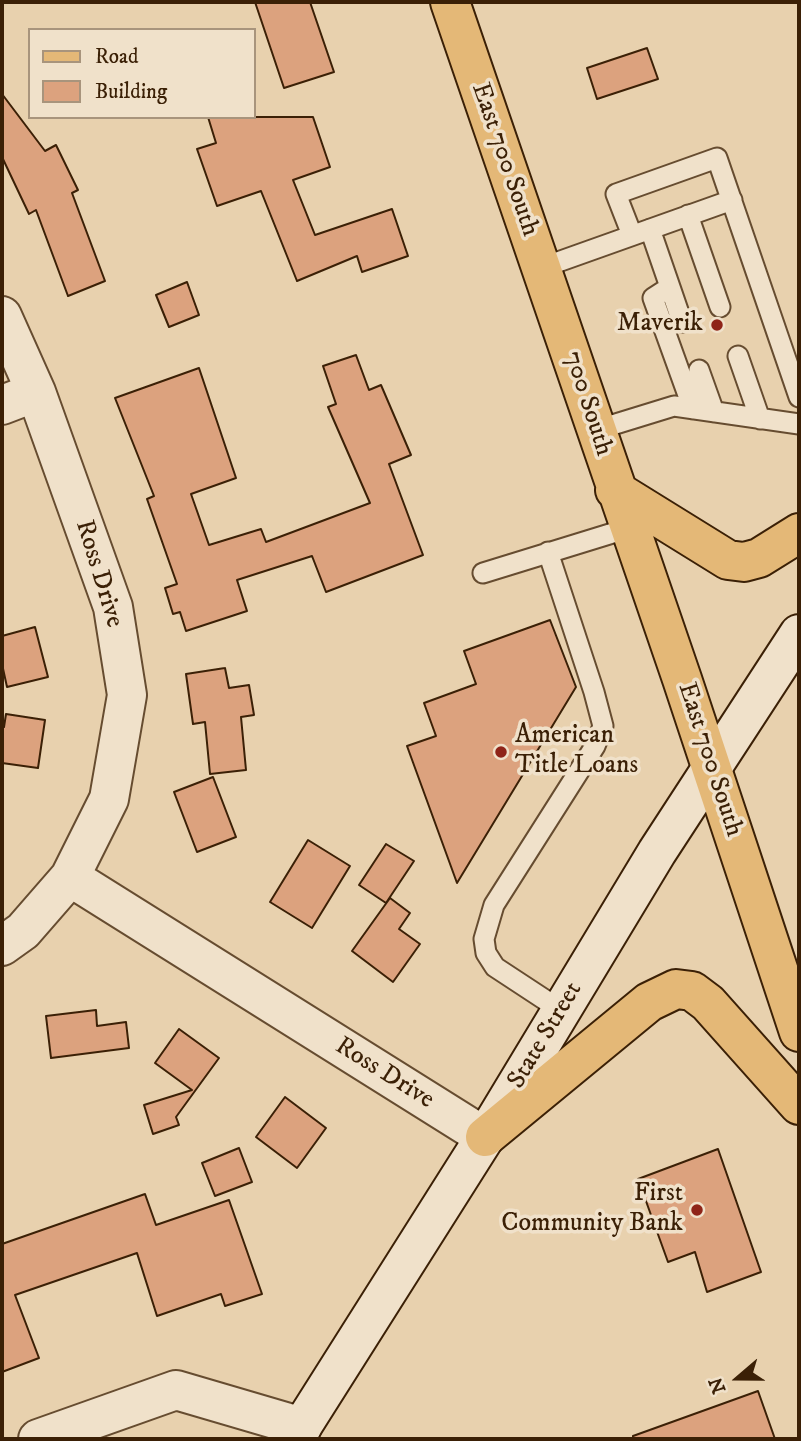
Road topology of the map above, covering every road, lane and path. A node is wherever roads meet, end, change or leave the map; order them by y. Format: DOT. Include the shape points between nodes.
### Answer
graph roads {
  1 [pos="450,2"];
  2 [pos="732,200"];
  3 [pos="688,215"];
  4 [pos="641,232"];
  5 [pos="541,268"];
  6 [pos="670,287"];
  7 [pos="720,307"];
  8 [pos="2,316"];
  9 [pos="558,318"];
  10 [pos="682,322"];
  11 [pos="738,356"];
  12 [pos="699,370"];
  13 [pos="799,397"];
  14 [pos="19,399"];
  15 [pos="693,409"];
  16 [pos="714,412"];
  17 [pos="760,419"];
  18 [pos="799,424"];
  19 [pos="596,430"];
  20 [pos="615,490"];
  21 [pos="629,528"];
  22 [pos="799,533"];
  23 [pos="548,552"];
  24 [pos="483,573"];
  25 [pos="799,634"];
  26 [pos="712,770"];
  27 [pos="70,877"];
  28 [pos="2,946"];
  29 [pos="562,1011"];
  30 [pos="799,1032"];
  31 [pos="799,1104"];
  32 [pos="485,1137"];
  33 [pos="298,1433"];
  34 [pos="38,1439"];
  1 -- 5 [label="main road, East 700 South"];
  2 -- 3 [label="lane"];
  2 -- 4 [label="lane" via="717,158 616,194"];
  2 -- 13 [label="lane"];
  3 -- 4 [label="lane"];
  3 -- 7 [label="lane"];
  4 -- 5 [label="lane"];
  4 -- 6 [label="lane"];
  5 -- 9 [label="main road, East 700 South"];
  6 -- 10 [label="lane"];
  6 -- 15 [label="lane" via="653,298"];
  8 -- 14 [label="street, Ross Drive"];
  9 -- 19 [label="main road, 700 South"];
  11 -- 17 [label="lane"];
  12 -- 16 [label="lane"];
  14 -- 27 [label="street, Ross Drive" via="113,607 127,695 109,799"];
  15 -- 16 [label="lane"];
  15 -- 19 [label="lane" via="674,406"];
  16 -- 17 [label="lane"];
  17 -- 18 [label="lane"];
  19 -- 20 [label="main road, 700 South"];
  20 -- 21 [label="main road, East 700 South"];
  20 -- 22 [label="main road" via="728,560 760,558"];
  21 -- 23 [label="lane"];
  21 -- 26 [label="main road, East 700 South"];
  23 -- 24 [label="lane"];
  23 -- 29 [label="lane" via="603,726 595,746 494,905 484,939 495,967"];
  25 -- 26 [label="street, State Street"];
  26 -- 29 [label="street, State Street"];
  26 -- 30 [label="main road, East 700 South"];
  27 -- 28 [label="street, Ross Drive" via="23,931"];
  27 -- 32 [label="street, Ross Drive"];
  29 -- 32 [label="street, State Street"];
  31 -- 32 [label="main road" via="708,1003 692,991 676,989 649,1002"];
  32 -- 33 [label="street, State Street"];
  33 -- 34 [label="street" via="176,1391"];
}
